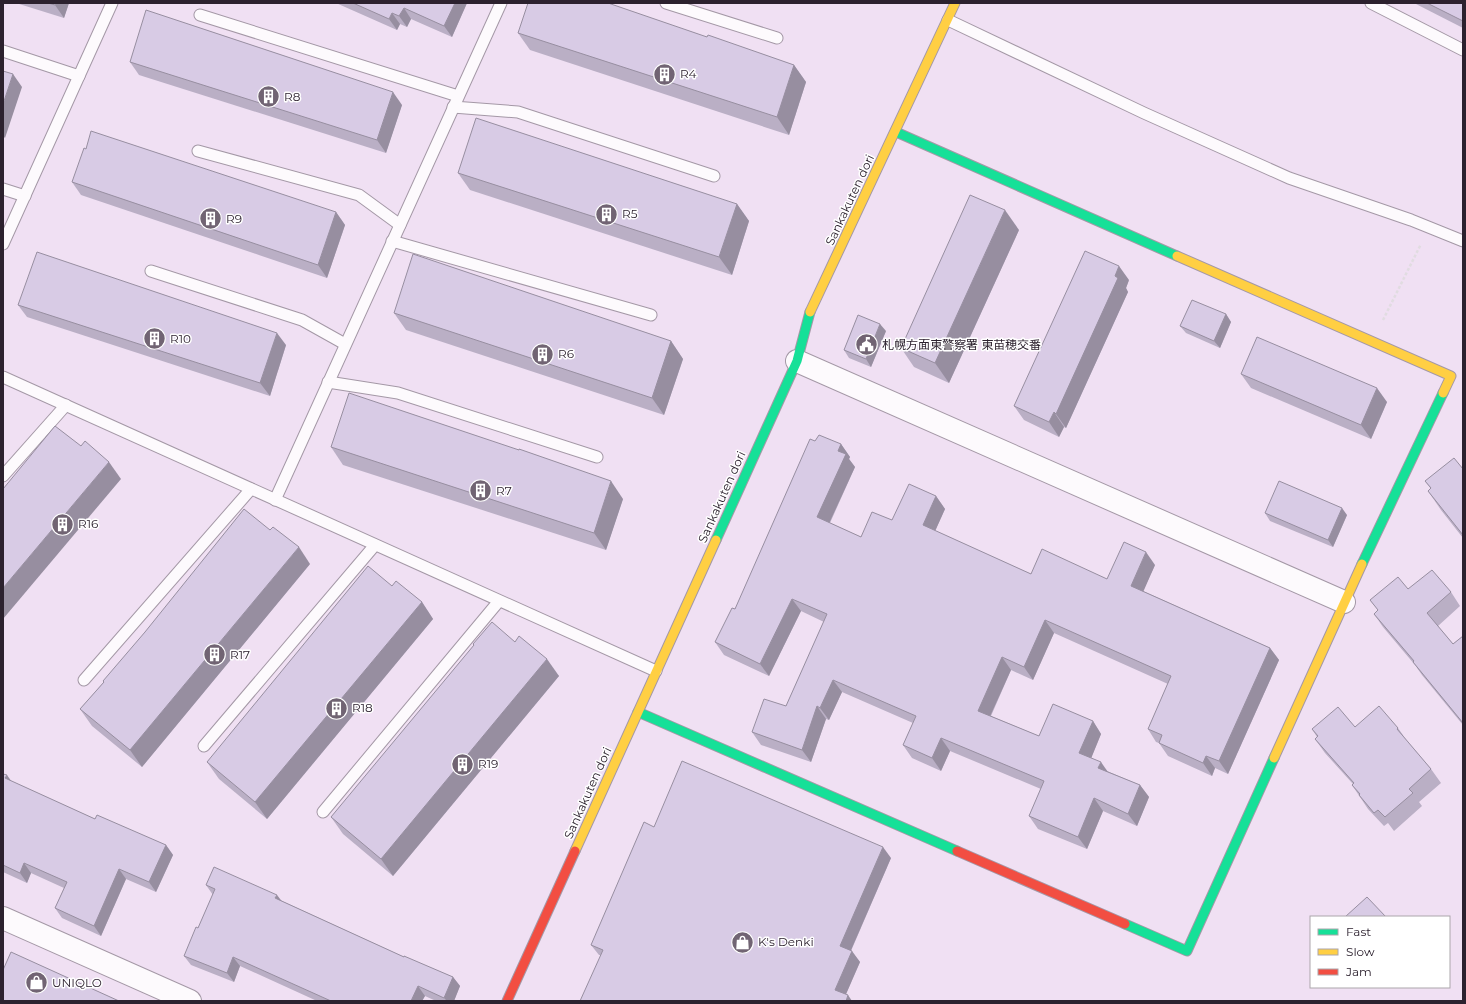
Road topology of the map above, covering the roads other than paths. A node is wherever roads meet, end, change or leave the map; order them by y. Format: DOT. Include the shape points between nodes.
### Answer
graph roads {
  1 [pos="112,3"];
  2 [pos="500,3"];
  3 [pos="666,3"];
  4 [pos="955,3"];
  5 [pos="1371,3"];
  6 [pos="200,15"];
  7 [pos="948,20"];
  8 [pos="777,38"];
  9 [pos="1463,50"];
  10 [pos="3,51"];
  11 [pos="79,76"];
  12 [pos="458,96"];
  13 [pos="453,107"];
  14 [pos="896,132"];
  15 [pos="198,151"];
  16 [pos="714,176"];
  17 [pos="3,189"];
  18 [pos="25,196"];
  19 [pos="400,225"];
  20 [pos="392,241"];
  21 [pos="1463,241"];
  22 [pos="3,244"];
  23 [pos="152,271"];
  24 [pos="651,315"];
  25 [pos="345,344"];
  26 [pos="797,361"];
  27 [pos="3,377"];
  28 [pos="328,382"];
  29 [pos="66,405"];
  30 [pos="597,457"];
  31 [pos="3,476"];
  32 [pos="251,489"];
  33 [pos="275,500"];
  34 [pos="375,545"];
  35 [pos="499,601"];
  36 [pos="1344,602"];
  37 [pos="656,671"];
  38 [pos="84,680"];
  39 [pos="638,712"];
  40 [pos="204,746"];
  41 [pos="323,812"];
  42 [pos="3,918"];
  43 [pos="190,1001"];
  44 [pos="507,1001"];
  1 -- 11 [label="lane"];
  2 -- 12 [label="lane"];
  3 -- 8 [label="lane"];
  4 -- 7 [label="street, Sankakuten dori"];
  5 -- 9 [label="lane"];
  6 -- 12 [label="lane"];
  7 -- 14 [label="street, Sankakuten dori"];
  7 -- 21 [label="lane" via="1289,178"];
  10 -- 11 [label="lane"];
  11 -- 18 [label="lane"];
  12 -- 13 [label="lane"];
  13 -- 16 [label="lane" via="518,112"];
  13 -- 19 [label="lane"];
  14 -- 26 [label="street, Sankakuten dori" via="808,317"];
  14 -- 36 [label="street" via="1451,376"];
  15 -- 19 [label="lane" via="359,195"];
  17 -- 18 [label="lane"];
  18 -- 22 [label="lane"];
  19 -- 20 [label="lane"];
  20 -- 24 [label="lane"];
  20 -- 25 [label="lane"];
  23 -- 25 [label="lane" via="302,320"];
  25 -- 28 [label="lane"];
  26 -- 36 [label="street"];
  26 -- 37 [label="street, Sankakuten dori"];
  27 -- 29 [label="lane"];
  28 -- 30 [label="lane" via="398,393"];
  28 -- 33 [label="lane"];
  29 -- 31 [label="lane"];
  29 -- 32 [label="lane"];
  32 -- 33 [label="lane"];
  32 -- 38 [label="lane"];
  33 -- 34 [label="lane"];
  34 -- 35 [label="lane"];
  34 -- 40 [label="lane"];
  35 -- 37 [label="lane"];
  35 -- 41 [label="lane"];
  36 -- 39 [label="street" via="1188,951"];
  37 -- 39 [label="street, Sankakuten dori"];
  39 -- 44 [label="street, Sankakuten dori"];
  42 -- 43 [label="street"];
}
